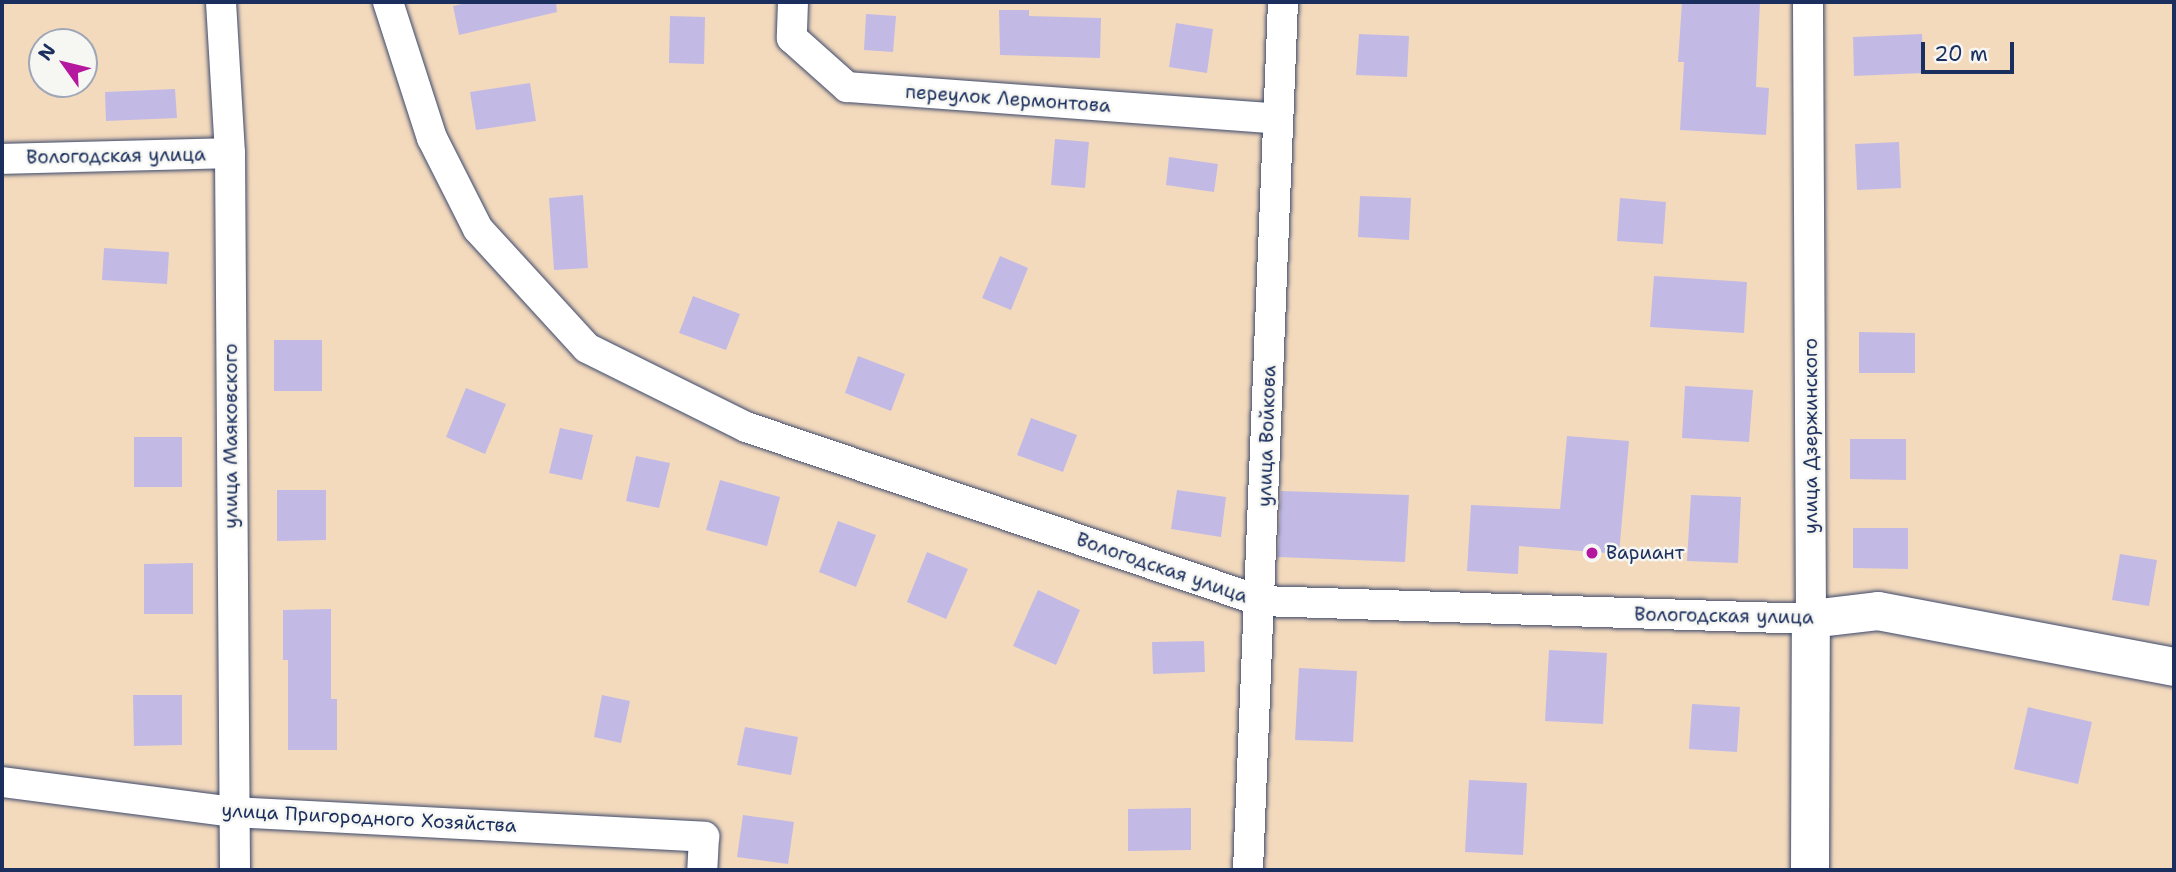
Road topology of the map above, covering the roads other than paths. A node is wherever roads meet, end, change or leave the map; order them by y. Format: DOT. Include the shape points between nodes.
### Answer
graph roads {
  1 [pos="221,2"];
  2 [pos="388,2"];
  3 [pos="793,2"];
  4 [pos="1283,2"];
  5 [pos="1808,2"];
  6 [pos="1278,119"];
  7 [pos="230,153"];
  8 [pos="2,159"];
  9 [pos="1261,601"];
  10 [pos="1811,619"];
  11 [pos="2174,667"];
  12 [pos="2,782"];
  13 [pos="233,811"];
  14 [pos="235,870"];
  15 [pos="702,870"];
  16 [pos="1248,870"];
  17 [pos="1810,870"];
  1 -- 7 [label="street, улица Маяковского"];
  2 -- 9 [label="street, Вологодская улица" via="432,138 478,229 587,348 746,427"];
  3 -- 6 [label="street, переулок Лермонтова" via="792,38 848,87"];
  4 -- 6 [label="street, улица Войкова"];
  5 -- 10 [label="street, улица Дзержинского"];
  6 -- 9 [label="street, улица Войкова"];
  7 -- 8 [label="street, Вологодская улица"];
  7 -- 13 [label="street, улица Маяковского"];
  9 -- 10 [label="street, Вологодская улица"];
  9 -- 16 [label="street, улица Войкова"];
  10 -- 11 [label="main road, Вологодская улица" via="1878,611"];
  10 -- 17 [label="main road, улица Дзержинского"];
  12 -- 13 [label="street, улица Пригородного Хозяйства"];
  13 -- 14 [label="street, улица Маяковского"];
  13 -- 15 [label="street, улица Пригородного Хозяйства" via="704,837"];
}
